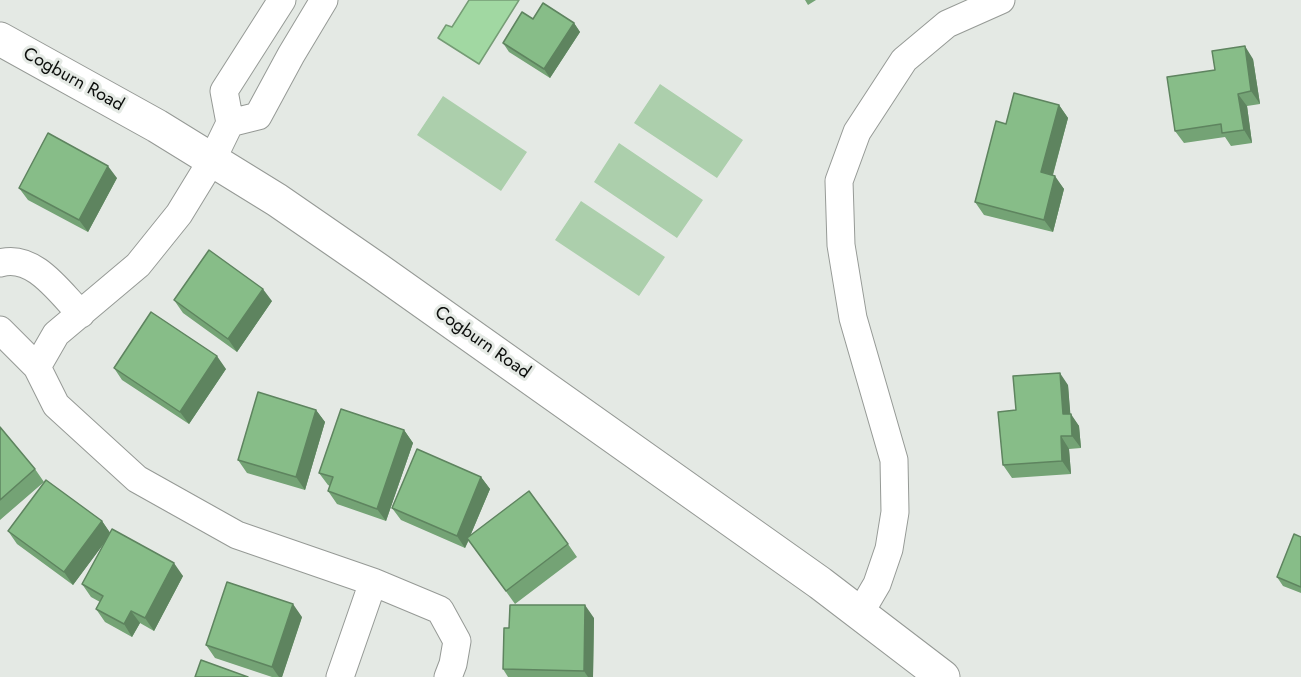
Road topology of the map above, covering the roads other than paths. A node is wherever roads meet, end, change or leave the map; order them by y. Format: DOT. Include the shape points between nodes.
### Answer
graph roads {
  1 [pos="282,0"];
  2 [pos="324,0"];
  3 [pos="1001,0"];
  4 [pos="0,39"];
  5 [pos="230,123"];
  6 [pos="212,160"];
  7 [pos="0,263"];
  8 [pos="81,314"];
  9 [pos="0,330"];
  10 [pos="38,368"];
  11 [pos="373,582"];
  12 [pos="860,613"];
  13 [pos="340,677"];
  14 [pos="448,677"];
  15 [pos="943,677"];
  1 -- 5 [label="street" via="224,91"];
  2 -- 5 [label="street" via="258,116"];
  3 -- 12 [label="street" via="947,24 904,60 857,132 839,181 841,245 853,318 894,460 895,513 888,549 877,584"];
  4 -- 6 [label="street, Cogburn Road"];
  5 -- 6 [label="street"];
  6 -- 8 [label="street" via="179,214 138,265"];
  6 -- 12 [label="street, Cogburn Road" via="377,269"];
  7 -- 8 [label="street" via="23,263 37,270"];
  8 -- 10 [label="street" via="56,334"];
  9 -- 10 [label="street"];
  10 -- 11 [label="street" via="56,405 137,478 237,535"];
  11 -- 13 [label="street"];
  11 -- 14 [label="street" via="440,610 457,641"];
  12 -- 15 [label="street, Cogburn Road"];
}
